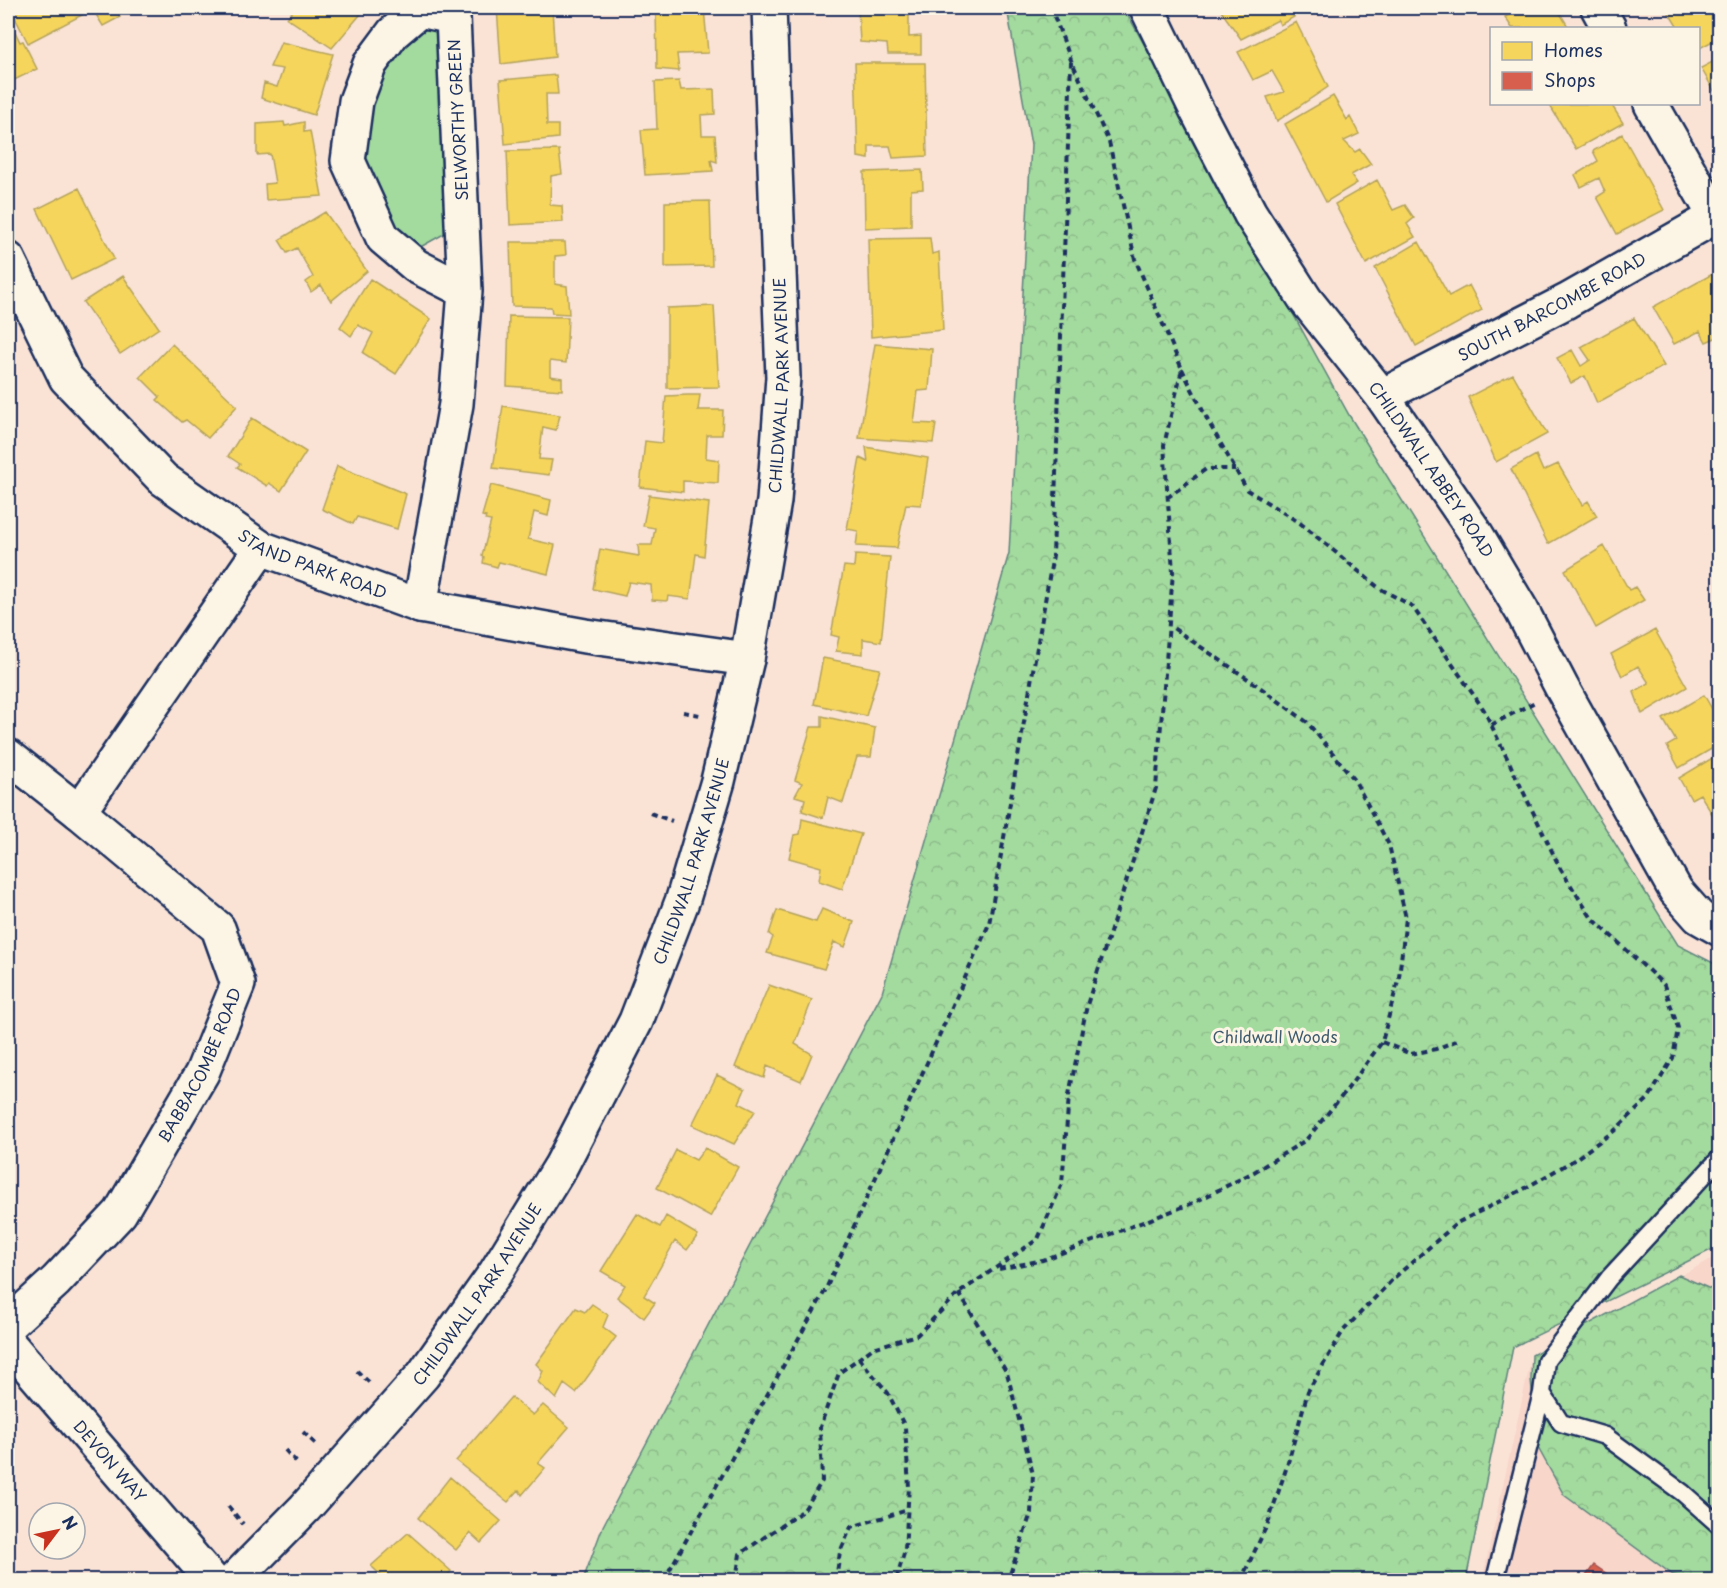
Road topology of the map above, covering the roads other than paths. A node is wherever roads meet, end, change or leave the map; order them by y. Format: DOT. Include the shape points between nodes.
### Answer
graph roads {
  1 [pos="769,8"];
  2 [pos="1146,8"];
  3 [pos="1598,8"];
  4 [pos="1608,27"];
  5 [pos="1652,105"];
  6 [pos="1718,216"];
  7 [pos="8,259"];
  8 [pos="465,291"];
  9 [pos="1382,396"];
  10 [pos="261,549"];
  11 [pos="420,606"];
  12 [pos="747,659"];
  13 [pos="8,756"];
  14 [pos="79,812"];
  15 [pos="1719,929"];
  16 [pos="1719,1158"];
  17 [pos="8,1325"];
  18 [pos="8,1343"];
  19 [pos="1542,1393"];
  20 [pos="1719,1526"];
  21 [pos="212,1581"];
  22 [pos="234,1581"];
  23 [pos="1495,1581"];
  1 -- 12 [label="street, CHILDWALL PARK AVENUE" via="783,377 774,501"];
  2 -- 9 [label="street, CHILDWALL ABBEY ROAD" via="1250,213 1305,299"];
  3 -- 4 [label="street"];
  5 -- 6 [label="street"];
  6 -- 9 [label="street, SOUTH BARCOMBE ROAD" via="1567,301"];
  7 -- 10 [label="street, STAND PARK ROAD" via="66,378 163,478"];
  8 -- 8 [label="street, SELWORTHY GREEN" via="416,266 382,238 348,162 356,101 370,64 393,33 420,10 453,17"];
  8 -- 11 [label="street, SELWORTHY GREEN" via="456,404"];
  9 -- 15 [label="street, CHILDWALL ABBEY ROAD" via="1475,532 1522,611 1676,891 1699,917"];
  10 -- 11 [label="street, STAND PARK ROAD"];
  10 -- 14 [label="street"];
  11 -- 12 [label="street, STAND PARK ROAD" via="585,636"];
  12 -- 22 [label="street, CHILDWALL PARK AVENUE" via="718,781 683,899 636,1021 561,1166 496,1272 423,1375"];
  13 -- 14 [label="street, BABBACOMBE ROAD"];
  14 -- 17 [label="street, BABBACOMBE ROAD" via="218,928 238,984 202,1073 120,1213"];
  16 -- 19 [label="lane" via="1609,1278 1546,1361"];
  18 -- 21 [label="street, DEVON WAY"];
  19 -- 20 [label="lane" via="1561,1423 1605,1436 1683,1493"];
  19 -- 23 [label="lane"];
}
